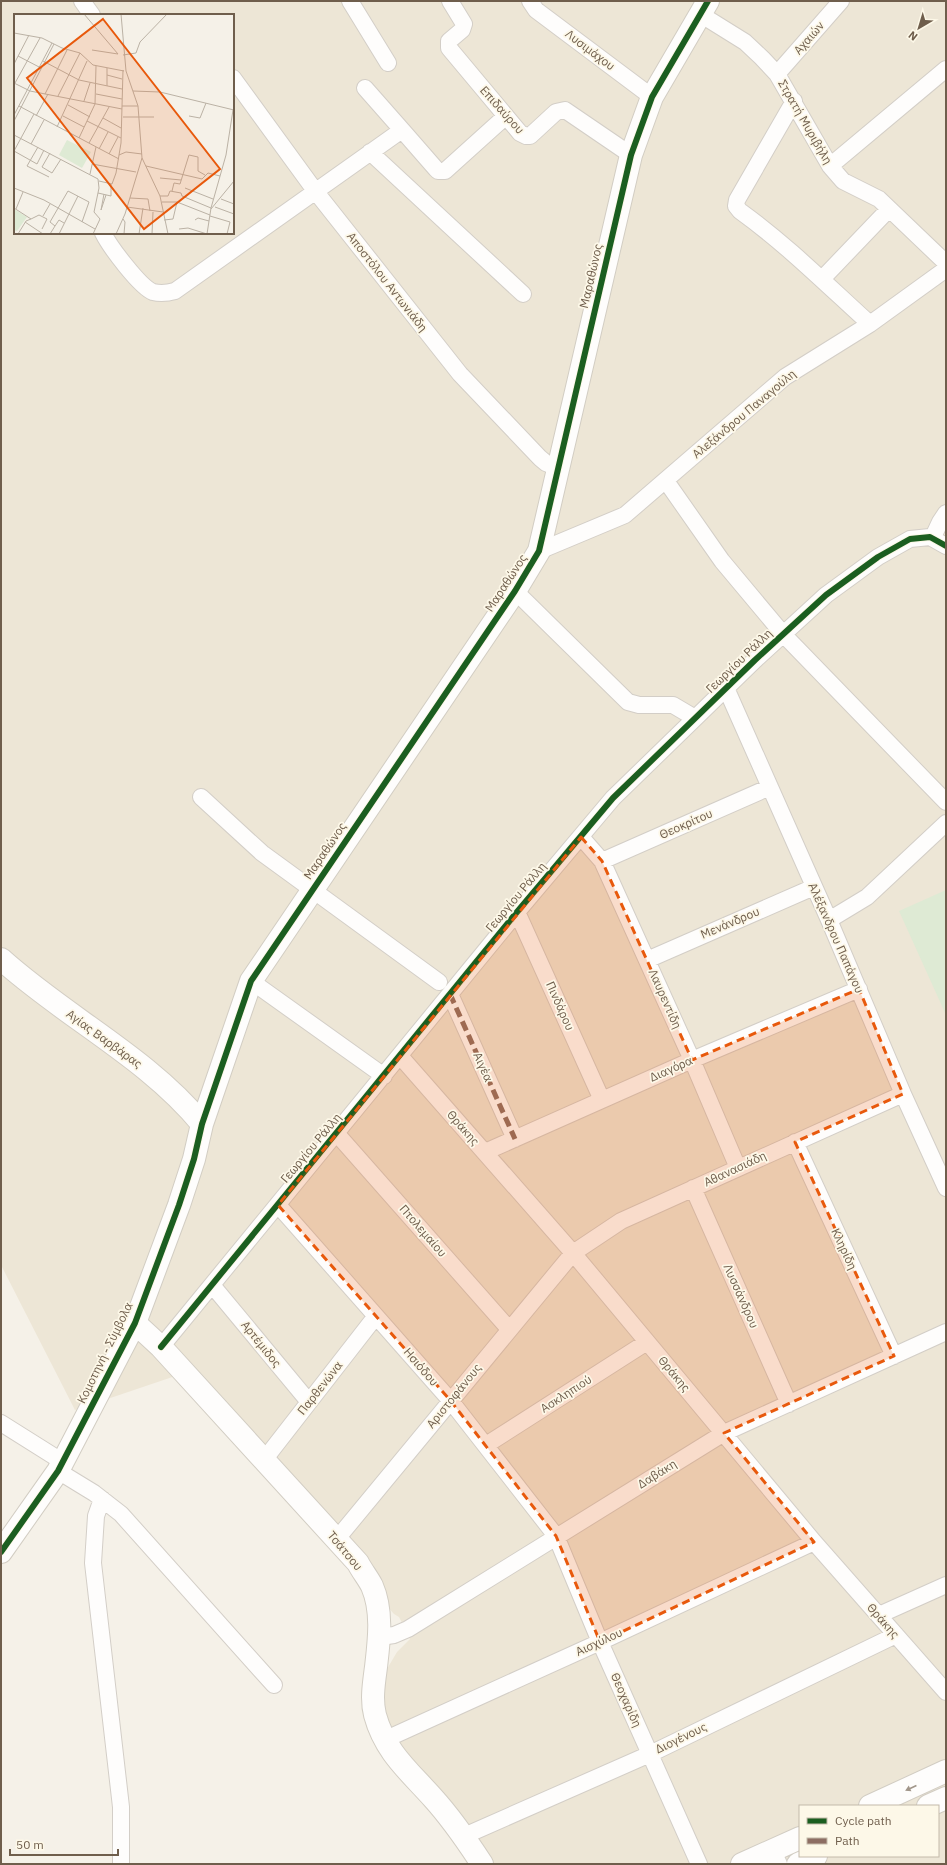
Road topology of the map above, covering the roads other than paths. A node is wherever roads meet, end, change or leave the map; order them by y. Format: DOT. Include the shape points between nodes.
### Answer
graph roads {
  1 [pos="82,1"];
  2 [pos="350,1"];
  3 [pos="450,1"];
  4 [pos="841,1"];
  5 [pos="537,4"];
  6 [pos="704,7"];
  7 [pos="91,14"];
  8 [pos="388,63"];
  9 [pos="946,69"];
  10 [pos="777,74"];
  11 [pos="234,79"];
  12 [pos="365,88"];
  13 [pos="652,97"];
  14 [pos="794,101"];
  15 [pos="506,116"];
  16 [pos="402,130"];
  17 [pos="370,152"];
  18 [pos="631,155"];
  19 [pos="830,166"];
  20 [pos="316,192"];
  21 [pos="889,209"];
  22 [pos="104,234"];
  23 [pos="946,263"];
  24 [pos="946,269"];
  25 [pos="822,280"];
  26 [pos="523,294"];
  27 [pos="870,324"];
  28 [pos="558,468"];
  29 [pos="666,481"];
  30 [pos="946,513"];
  31 [pos="940,542"];
  32 [pos="539,551"];
  33 [pos="515,591"];
  34 [pos="783,634"];
  35 [pos="726,688"];
  36 [pos="695,718"];
  37 [pos="770,787"];
  38 [pos="201,797"];
  39 [pos="946,802"];
  40 [pos="946,823"];
  41 [pos="581,837"];
  42 [pos="602,861"];
  43 [pos="814,887"];
  44 [pos="313,889"];
  45 [pos="517,912"];
  46 [pos="829,920"];
  47 [pos="1,959"];
  48 [pos="647,960"];
  49 [pos="251,981"];
  50 [pos="439,982"];
  51 [pos="859,989"];
  52 [pos="450,994"];
  53 [pos="400,1056"];
  54 [pos="692,1060"];
  55 [pos="384,1076"];
  56 [pos="903,1094"];
  57 [pos="602,1100"];
  58 [pos="202,1124"];
  59 [pos="337,1134"];
  60 [pos="515,1139"];
  61 [pos="795,1142"];
  62 [pos="485,1152"];
  63 [pos="738,1168"];
  64 [pos="693,1188"];
  65 [pos="946,1188"];
  66 [pos="278,1205"];
  67 [pos="572,1253"];
  68 [pos="212,1285"];
  69 [pos="376,1316"];
  70 [pos="134,1323"];
  71 [pos="509,1329"];
  72 [pos="946,1332"];
  73 [pos="647,1342"];
  74 [pos="161,1347"];
  75 [pos="894,1356"];
  76 [pos="450,1400"];
  77 [pos="309,1402"];
  78 [pos="789,1404"];
  79 [pos="1,1423"];
  80 [pos="724,1433"];
  81 [pos="486,1445"];
  82 [pos="264,1460"];
  83 [pos="60,1466"];
  84 [pos="102,1499"];
  85 [pos="556,1536"];
  86 [pos="336,1540"];
  87 [pos="814,1542"];
  88 [pos="1,1552"];
  89 [pos="946,1585"];
  90 [pos="879,1615"];
  91 [pos="896,1635"];
  92 [pos="380,1637"];
  93 [pos="600,1642"];
  94 [pos="274,1685"];
  95 [pos="946,1692"];
  96 [pos="384,1740"];
  97 [pos="650,1754"];
  98 [pos="946,1771"];
  99 [pos="946,1798"];
  100 [pos="872,1805"];
  101 [pos="930,1805"];
  102 [pos="464,1836"];
  103 [pos="799,1839"];
  104 [pos="776,1857"];
  105 [pos="814,1857"];
  106 [pos="122,1864"];
  107 [pos="482,1864"];
  108 [pos="699,1864"];
  109 [pos="742,1864"];
  110 [pos="798,1864"];
  1 -- 7 [label="street"];
  2 -- 8 [label="street"];
  3 -- 15 [label="street, Επιδαύρου" via="464,24 462,30 450,41 449,48"];
  4 -- 10 [label="street, Αχαιών"];
  5 -- 13 [label="street, Λυσιμάχου"];
  6 -- 10 [label="street, Στρατή Μυριβήλη"];
  6 -- 13 [label="street, Μαραθώνος"];
  9 -- 19 [label="street"];
  10 -- 14 [label="street, Στρατή Μυριβήλη"];
  11 -- 20 [label="street, Αποστόλου Αντωνιάδη"];
  12 -- 16 [label="street"];
  13 -- 18 [label="street, Μαραθώνος"];
  14 -- 19 [label="street, Στρατή Μυριβήλη"];
  14 -- 25 [label="street" via="737,200 736,206"];
  15 -- 16 [label="street" via="445,171 438,171"];
  15 -- 18 [label="street, Επιδαύρου" via="520,133 526,136 533,134 556,112 564,110"];
  16 -- 17 [label="street"];
  17 -- 20 [label="street"];
  17 -- 26 [label="street"];
  18 -- 28 [label="street, Μαραθώνος"];
  19 -- 21 [label="street, Στρατή Μυριβήλη" via="844,181 876,198"];
  20 -- 22 [label="street" via="181,288 168,293 153,292 141,283"];
  20 -- 28 [label="street, Αποστόλου Αντωνιάδη" via="460,374 540,458"];
  21 -- 23 [label="street, Στρατή Μυριβήλη"];
  21 -- 25 [label="street"];
  24 -- 27 [label="street, Αλεξάνδρου Παναγούλη"];
  25 -- 27 [label="street"];
  27 -- 29 [label="street, Αλεξάνδρου Παναγούλη" via="785,377"];
  28 -- 32 [label="street, Μαραθώνος"];
  29 -- 32 [label="street, Αλεξάνδρου Παναγούλη" via="625,515"];
  29 -- 34 [label="street" via="722,561"];
  30 -- 31 [label="street" via="940,522"];
  31 -- 34 [label="street, Γεωργίου Ράλλη" via="923,536 910,539 878,556 826,595"];
  32 -- 33 [label="street, Μαραθώνος"];
  33 -- 36 [label="street" via="628,702 639,705 672,705"];
  33 -- 44 [label="street, Μαραθώνος"];
  34 -- 35 [label="street, Γεωργίου Ράλλη"];
  34 -- 39 [label="street"];
  35 -- 36 [label="street, Γεωργίου Ράλλη"];
  35 -- 37 [label="street, Αλέξανδρου Παπάγου"];
  36 -- 41 [label="street, Γεωργίου Ράλλη" via="613,798"];
  37 -- 42 [label="street, Θεοκρίτου"];
  37 -- 43 [label="street, Αλέξανδρου Παπάγου"];
  38 -- 44 [label="street" via="262,853"];
  40 -- 46 [label="street" via="867,897"];
  41 -- 42 [label="street, Λαυρεντίδη"];
  41 -- 45 [label="street, Γεωργίου Ράλλη"];
  42 -- 48 [label="street, Λαυρεντίδη"];
  43 -- 46 [label="street, Αλέξανδρου Παπάγου"];
  43 -- 48 [label="street, Μενάνδρου"];
  44 -- 49 [label="street, Μαραθώνος"];
  44 -- 50 [label="street"];
  45 -- 52 [label="street, Γεωργίου Ράλλη"];
  45 -- 57 [label="street, Πινδάρου"];
  46 -- 51 [label="street, Αλέξανδρου Παπάγου"];
  47 -- 58 [label="street, Αγίας Βαρβάρας" via="25,981 163,1082"];
  48 -- 54 [label="street, Λαυρεντίδη"];
  49 -- 55 [label="street"];
  49 -- 58 [label="street, Μαραθώνος"];
  51 -- 54 [label="street, Διαγόρα"];
  51 -- 56 [label="street, Αλέξανδρου Παπάγου"];
  52 -- 53 [label="street, Γεωργίου Ράλλη"];
  52 -- 60 [label="street, Αιγέα"];
  53 -- 55 [label="street, Γεωργίου Ράλλη"];
  53 -- 62 [label="street, Θράκης"];
  54 -- 57 [label="street, Διαγόρα"];
  54 -- 63 [label="street, Λαυρεντίδη"];
  55 -- 59 [label="street, Γεωργίου Ράλλη"];
  56 -- 61 [label="street, Αθανασιάδη"];
  56 -- 65 [label="street, Αλέξανδρου Παπάγου"];
  57 -- 60 [label="street, Διαγόρα"];
  58 -- 70 [label="street, Κομοτηνή - Σύμβολα" via="180,1205"];
  59 -- 66 [label="street, Γεωργίου Ράλλη"];
  59 -- 71 [label="street, Πτολεμαίου"];
  60 -- 62 [label="street, Διαγόρα"];
  61 -- 63 [label="street, Αθανασιάδη"];
  61 -- 75 [label="street, Κληρίδη"];
  62 -- 67 [label="street, Θράκης"];
  63 -- 64 [label="street, Αθανασιάδη"];
  64 -- 67 [label="street, Αθανασιάδη" via="621,1221"];
  64 -- 78 [label="street, Λυσσάνδρου"];
  66 -- 68 [label="street, Γεωργίου Ράλλη"];
  66 -- 69 [label="street, Ησιόδου"];
  67 -- 71 [label="street, Αριστοφάνους"];
  67 -- 73 [label="street, Θράκης"];
  68 -- 74 [label="street, Γεωργίου Ράλλη"];
  68 -- 77 [label="street, Αρτέμιδος"];
  69 -- 76 [label="street, Ησιόδου"];
  69 -- 77 [label="street, Παρθενώνα"];
  70 -- 74 [label="street, Τσάτσου"];
  70 -- 83 [label="street, Κομοτηνή - Σύμβολα"];
  71 -- 76 [label="street, Αριστοφάνους"];
  72 -- 75 [label="street, Δαβάκη"];
  73 -- 80 [label="street, Θράκης"];
  73 -- 81 [label="street, Ασκληπιού"];
  74 -- 82 [label="street, Τσάτσου"];
  75 -- 78 [label="street, Δαβάκη"];
  76 -- 81 [label="street, Ησιόδου"];
  76 -- 86 [label="street, Αριστοφάνους"];
  77 -- 82 [label="street, Παρθενώνα"];
  78 -- 80 [label="street, Δαβάκη"];
  79 -- 83 [label="street"];
  80 -- 85 [label="street, Δαβάκη"];
  80 -- 87 [label="street, Θράκης"];
  81 -- 85 [label="street, Ησιόδου"];
  82 -- 86 [label="street, Τσάτσου"];
  83 -- 84 [label="street"];
  83 -- 88 [label="street, Κομοτηνή - Σύμβολα"];
  84 -- 94 [label="street" via="121,1514"];
  84 -- 106 [label="street" via="96,1516 93,1563 121,1807"];
  85 -- 92 [label="street, Δαβάκη" via="408,1629"];
  85 -- 93 [label="street, Θεοχαρίδη"];
  86 -- 92 [label="street, Τσάτσου" via="358,1563 372,1587 378,1611"];
  87 -- 90 [label="street, Θράκης"];
  87 -- 93 [label="street, Αισχύλου"];
  89 -- 90 [label="street"];
  90 -- 91 [label="street, Θράκης"];
  91 -- 95 [label="street, Θράκης"];
  91 -- 97 [label="street, Διογένους"];
  92 -- 96 [label="street, Τσάτσου" via="373,1689 375,1714"];
  93 -- 96 [label="street, Αισχύλου"];
  93 -- 97 [label="street, Θεοχαρίδη"];
  96 -- 102 [label="street, Τσάτσου" via="400,1763"];
  97 -- 102 [label="street, Διογένους"];
  97 -- 108 [label="street, Θεοχαρίδη"];
  98 -- 100 [label="street, one-way"];
  99 -- 101 [label="street"];
  102 -- 107 [label="street, Τσάτσου"];
  103 -- 104 [label="street"];
  104 -- 109 [label="street"];
  105 -- 110 [label="street"];
}
